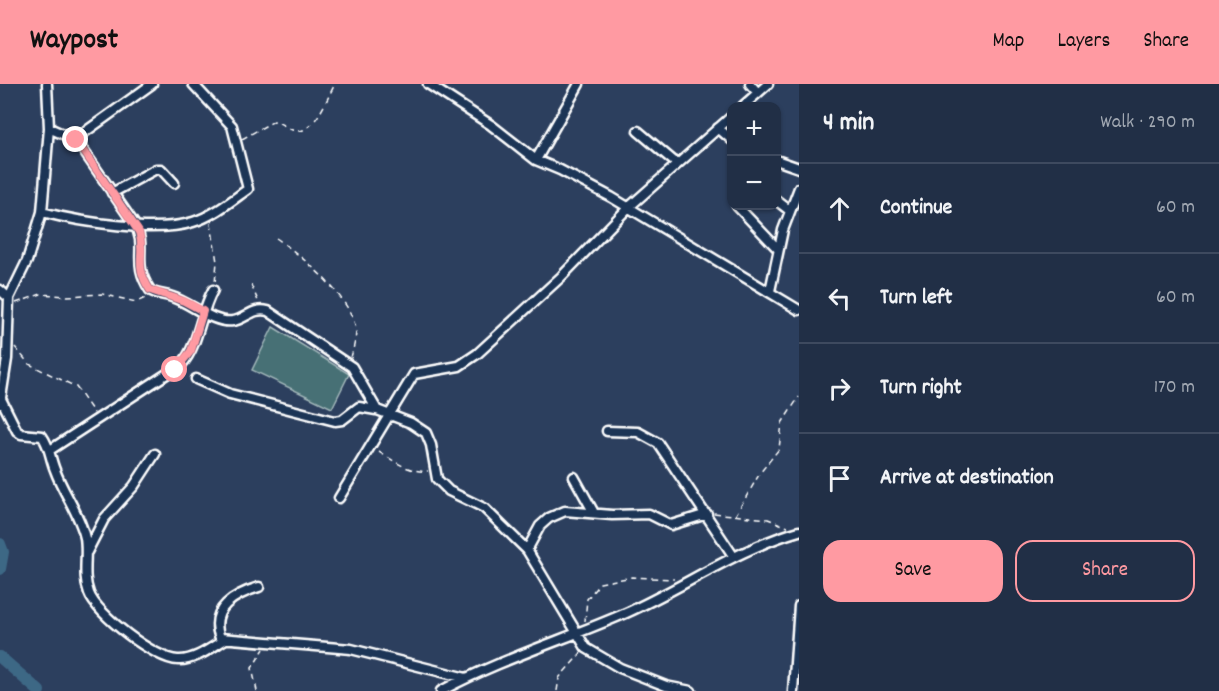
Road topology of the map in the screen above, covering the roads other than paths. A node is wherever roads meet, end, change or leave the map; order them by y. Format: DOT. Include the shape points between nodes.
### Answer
graph roads {
  1 [pos="47,84"];
  2 [pos="152,84"];
  3 [pos="193,84"];
  4 [pos="428,84"];
  5 [pos="579,84"];
  6 [pos="750,84"];
  7 [pos="768,84"];
  8 [pos="758,93"];
  9 [pos="747,102"];
  10 [pos="727,120"];
  11 [pos="49,128"];
  12 [pos="718,128"];
  13 [pos="638,131"];
  14 [pos="727,136"];
  15 [pos="76,140"];
  16 [pos="536,160"];
  17 [pos="781,161"];
  18 [pos="677,165"];
  19 [pos="799,168"];
  20 [pos="174,183"];
  21 [pos="799,188"];
  22 [pos="112,193"];
  23 [pos="781,203"];
  24 [pos="628,208"];
  25 [pos="740,210"];
  26 [pos="789,210"];
  27 [pos="42,212"];
  28 [pos="135,225"];
  29 [pos="778,249"];
  30 [pos="0,290"];
  31 [pos="213,290"];
  32 [pos="770,291"];
  33 [pos="9,302"];
  34 [pos="799,310"];
  35 [pos="203,311"];
  36 [pos="196,379"];
  37 [pos="1,401"];
  38 [pos="377,410"];
  39 [pos="391,415"];
  40 [pos="607,431"];
  41 [pos="50,450"];
  42 [pos="155,454"];
  43 [pos="574,477"];
  44 [pos="339,498"];
  45 [pos="594,513"];
  46 [pos="707,514"];
  47 [pos="797,532"];
  48 [pos="527,550"];
  49 [pos="86,555"];
  50 [pos="734,557"];
  51 [pos="259,587"];
  52 [pos="799,606"];
  53 [pos="575,632"];
  54 [pos="224,640"];
  55 [pos="466,678"];
  56 [pos="441,691"];
  57 [pos="691,691"];
  58 [pos="793,691"];
  1 -- 11 [label="street"];
  2 -- 15 [label="street"];
  3 -- 28 [label="street" via="232,126 248,189 184,225"];
  4 -- 16 [label="street"];
  5 -- 16 [label="street"];
  6 -- 8 [label="street"];
  7 -- 8 [label="street"];
  8 -- 9 [label="street"];
  10 -- 12 [label="street"];
  11 -- 15 [label="street"];
  11 -- 27 [label="street"];
  12 -- 14 [label="street"];
  12 -- 18 [label="street"];
  13 -- 18 [label="street"];
  15 -- 22 [label="street"];
  16 -- 24 [label="street"];
  17 -- 19 [label="street"];
  18 -- 24 [label="street"];
  20 -- 22 [label="street" via="156,169"];
  21 -- 26 [label="street"];
  22 -- 28 [label="street"];
  23 -- 26 [label="street"];
  24 -- 32 [label="street"];
  24 -- 39 [label="street" via="561,277 477,354 459,366 414,374"];
  25 -- 29 [label="street"];
  26 -- 29 [label="street"];
  27 -- 28 [label="street"];
  27 -- 33 [label="street"];
  28 -- 35 [label="street" via="141,240 139,266 145,282 154,293"];
  29 -- 32 [label="street"];
  30 -- 33 [label="street"];
  31 -- 35 [label="street"];
  32 -- 34 [label="street"];
  33 -- 37 [label="street"];
  35 -- 38 [label="street" via="217,319 233,321 261,309 352,367"];
  35 -- 41 [label="street" via="191,351 182,363"];
  36 -- 38 [label="street" via="230,394 335,421 360,407"];
  37 -- 41 [label="street" via="17,431 42,436"];
  38 -- 39 [label="street"];
  39 -- 44 [label="street"];
  39 -- 48 [label="street" via="426,433 435,472 448,491 484,508"];
  40 -- 46 [label="street" via="638,432 658,442"];
  41 -- 49 [label="street" via="55,472 83,532"];
  42 -- 49 [label="street" via="134,486 104,519"];
  43 -- 45 [label="street"];
  45 -- 46 [label="street" via="653,514 671,525"];
  45 -- 48 [label="street" via="559,512 540,526"];
  46 -- 50 [label="street"];
  47 -- 50 [label="street"];
  48 -- 53 [label="street"];
  49 -- 54 [label="street" via="86,580 94,604 151,652 181,661"];
  50 -- 53 [label="street" via="626,612"];
  51 -- 54 [label="street" via="225,603 218,619 220,638"];
  52 -- 58 [label="street"];
  53 -- 55 [label="street"];
  53 -- 57 [label="street" via="586,648 605,662 666,686"];
  54 -- 55 [label="street" via="307,643"];
  55 -- 56 [label="street"];
}
